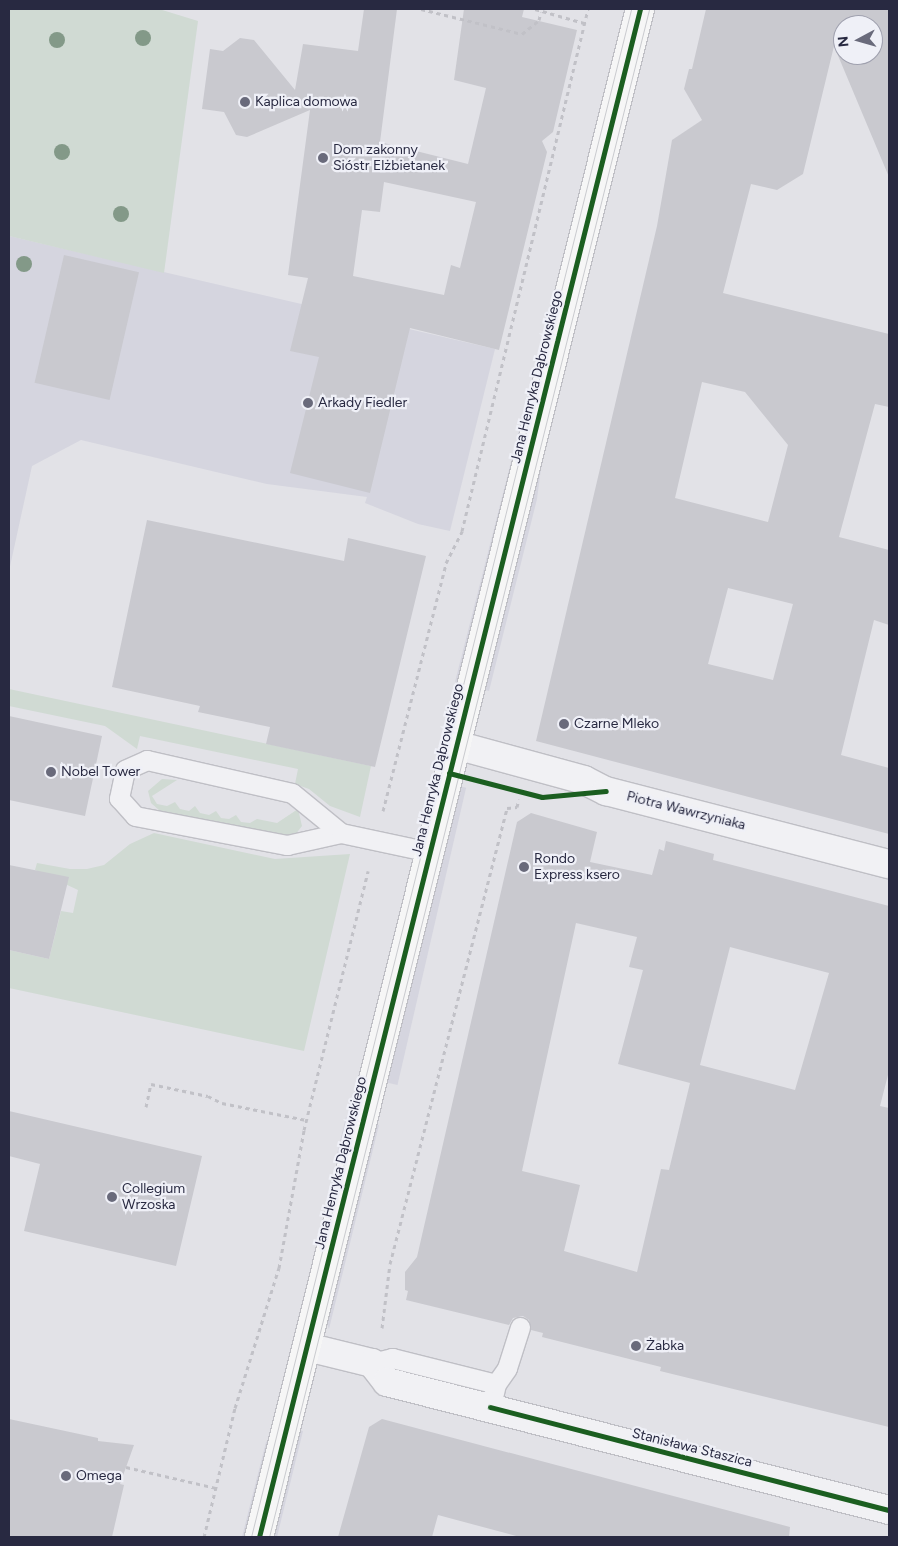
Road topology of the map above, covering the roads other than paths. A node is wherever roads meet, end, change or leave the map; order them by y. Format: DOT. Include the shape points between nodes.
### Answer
graph roads {
  1 [pos="640,9"];
  2 [pos="456,745"];
  3 [pos="342,832"];
  4 [pos="430,852"];
  5 [pos="889,864"];
  6 [pos="520,1327"];
  7 [pos="307,1347"];
  8 [pos="493,1396"];
  9 [pos="889,1510"];
  10 [pos="259,1537"];
  1 -- 2 [label="street, Jana Henryka Dąbrowskiego"];
  2 -- 4 [label="street, Jana Henryka Dąbrowskiego"];
  2 -- 5 [label="street, Piotra Wawrzyniaka" via="584,780 606,791"];
  3 -- 3 [label="lane" via="292,793 146,760 124,770 119,798 136,816 287,845"];
  3 -- 4 [label="lane"];
  4 -- 7 [label="street, Jana Henryka Dąbrowskiego"];
  6 -- 8 [label="lane" via="507,1368"];
  7 -- 8 [label="street, Stanisława Staszica" via="372,1364 387,1382"];
  7 -- 10 [label="street, Jana Henryka Dąbrowskiego"];
  8 -- 9 [label="street, Stanisława Staszica"];
}
